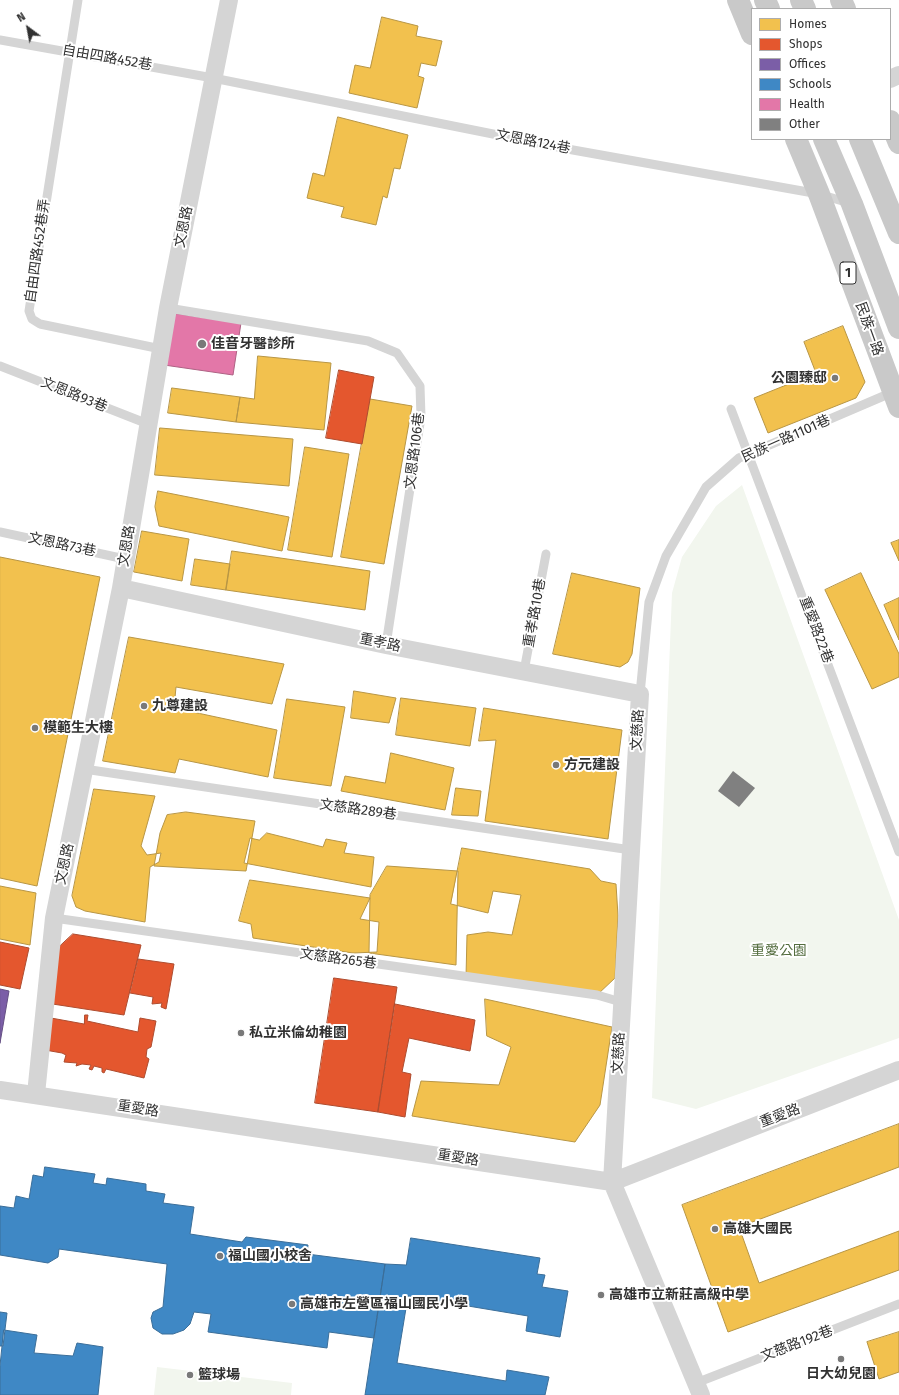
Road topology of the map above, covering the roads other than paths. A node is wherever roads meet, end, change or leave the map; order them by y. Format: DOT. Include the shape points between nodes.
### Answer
graph roads {
  1 [pos="78,0"];
  2 [pos="229,0"];
  3 [pos="738,0"];
  4 [pos="751,32"];
  5 [pos="0,40"];
  6 [pos="69,51"];
  7 [pos="214,78"];
  8 [pos="891,123"];
  9 [pos="796,140"];
  10 [pos="824,140"];
  11 [pos="860,140"];
  12 [pos="899,143"];
  13 [pos="819,194"];
  14 [pos="852,204"];
  15 [pos="899,233"];
  16 [pos="168,308"];
  17 [pos="899,328"];
  18 [pos="161,349"];
  19 [pos="0,366"];
  20 [pos="897,397"];
  21 [pos="731,410"];
  22 [pos="148,424"];
  23 [pos="749,454"];
  24 [pos="0,532"];
  25 [pos="546,554"];
  26 [pos="125,559"];
  27 [pos="121,588"];
  28 [pos="386,644"];
  29 [pos="524,671"];
  30 [pos="640,694"];
  31 [pos="84,769"];
  32 [pos="631,850"];
  33 [pos="899,852"];
  34 [pos="54,918"];
  35 [pos="622,1002"];
  36 [pos="899,1070"];
  37 [pos="0,1090"];
  38 [pos="36,1094"];
  39 [pos="612,1182"];
  40 [pos="899,1304"];
  41 [pos="698,1389"];
  1 -- 6 [label="lane, 自由四路452巷弄"];
  2 -- 7 [label="street, 文恩路"];
  3 -- 4 [label="main road"];
  5 -- 6 [label="lane, 自由四路452巷"];
  6 -- 7 [label="lane, 自由四路452巷"];
  6 -- 18 [label="lane, 自由四路452巷弄" via="29,311 32,319 40,324"];
  7 -- 13 [label="lane, 文恩路124巷" via="566,149"];
  7 -- 16 [label="street, 文恩路"];
  8 -- 12 [label="main road"];
  9 -- 13 [label="main road, 民族一路 / 1"];
  10 -- 14 [label="main road, 民族一路 / 1"];
  11 -- 15 [label="main road"];
  13 -- 14 [label="lane, 文恩路124巷"];
  13 -- 20 [label="main road, 民族一路 / 1"];
  14 -- 17 [label="main road, 民族一路 / 1"];
  16 -- 18 [label="street, 文恩路"];
  16 -- 28 [label="lane, 文恩路106巷" via="368,340 398,353 420,386 422,417"];
  18 -- 22 [label="street, 文恩路"];
  19 -- 22 [label="lane, 文恩路93巷"];
  20 -- 23 [label="lane, 民族一路1101巷"];
  21 -- 23 [label="lane, 重愛路22巷"];
  22 -- 26 [label="street, 文恩路"];
  23 -- 30 [label="lane, 民族一路1101巷" via="739,458 706,487 666,556 649,602"];
  23 -- 33 [label="lane, 重愛路22巷"];
  24 -- 26 [label="lane, 文恩路73巷"];
  25 -- 29 [label="lane, 重孝路10巷"];
  26 -- 27 [label="street, 文恩路"];
  27 -- 28 [label="street, 重孝路"];
  27 -- 31 [label="street, 文恩路"];
  28 -- 29 [label="street, 重孝路"];
  29 -- 30 [label="street, 重孝路"];
  30 -- 32 [label="street, 文慈路"];
  31 -- 32 [label="lane, 文慈路289巷"];
  31 -- 34 [label="street, 文恩路"];
  32 -- 35 [label="street, 文慈路"];
  34 -- 35 [label="lane, 文慈路265巷" via="597,995"];
  34 -- 38 [label="street, 文恩路"];
  35 -- 39 [label="street, 文慈路"];
  36 -- 39 [label="street, 重愛路"];
  37 -- 38 [label="street, 重愛路"];
  38 -- 39 [label="street, 重愛路"];
  39 -- 41 [label="street, 文慈路"];
  40 -- 41 [label="lane, 文慈路192巷"];
}
